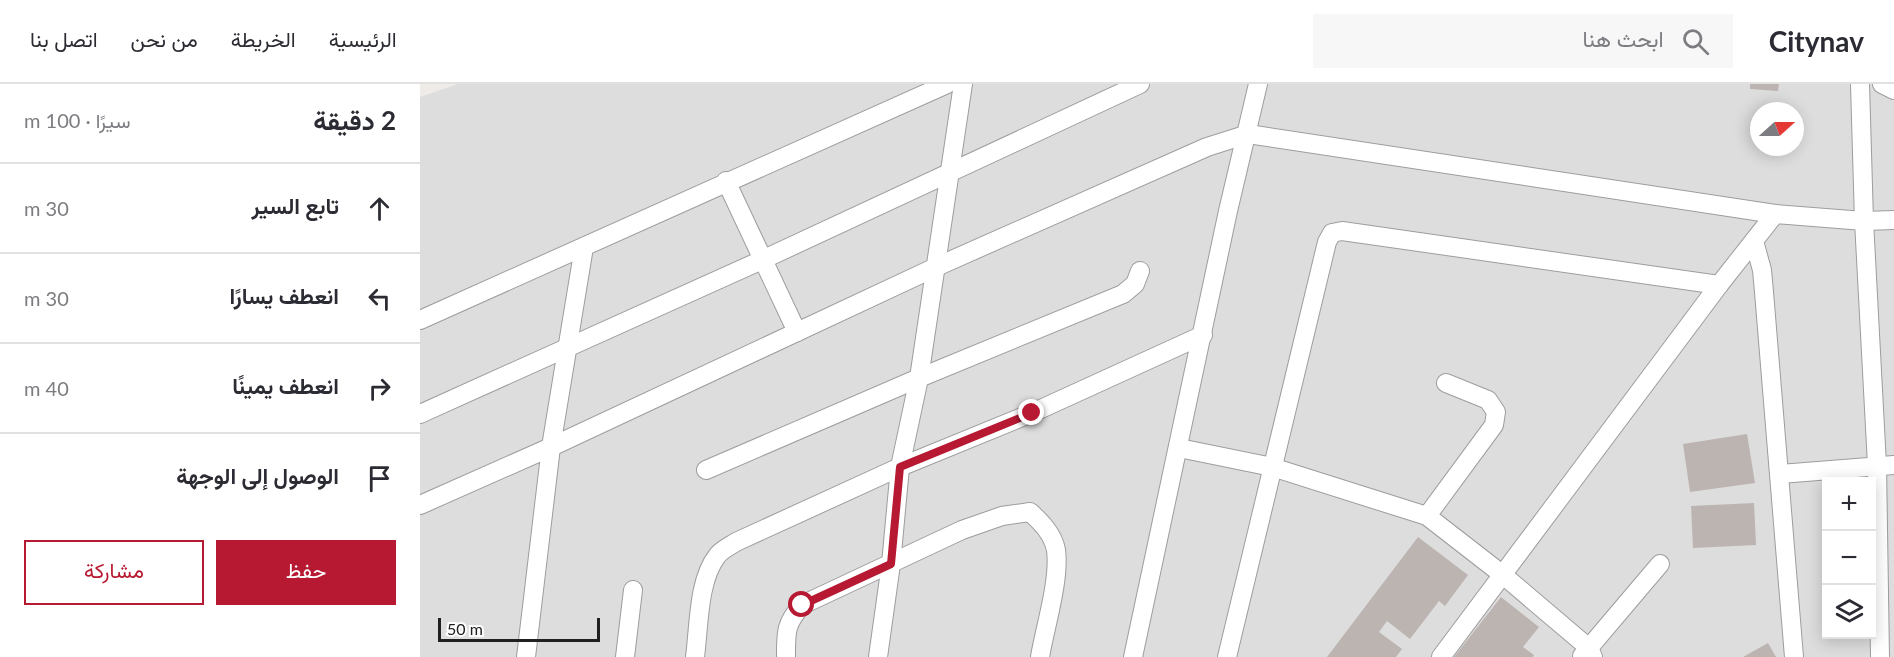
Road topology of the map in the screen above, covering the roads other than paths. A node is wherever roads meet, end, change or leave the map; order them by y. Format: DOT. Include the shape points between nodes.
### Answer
graph roads {
  1 [pos="947,84"];
  2 [pos="963,84"];
  3 [pos="1140,84"];
  4 [pos="1258,84"];
  5 [pos="1871,84"];
  6 [pos="1882,84"];
  7 [pos="1894,90"];
  8 [pos="1860,92"];
  9 [pos="1248,134"];
  10 [pos="950,173"];
  11 [pos="726,181"];
  12 [pos="1775,213"];
  13 [pos="1894,220"];
  14 [pos="1864,221"];
  15 [pos="1754,240"];
  16 [pos="584,247"];
  17 [pos="762,260"];
  18 [pos="936,267"];
  19 [pos="1140,271"];
  20 [pos="1719,285"];
  21 [pos="420,320"];
  22 [pos="797,332"];
  23 [pos="1203,335"];
  24 [pos="568,348"];
  25 [pos="919,378"];
  26 [pos="1446,383"];
  27 [pos="420,414"];
  28 [pos="551,447"];
  29 [pos="1179,448"];
  30 [pos="1886,465"];
  31 [pos="900,467"];
  32 [pos="1272,467"];
  33 [pos="706,470"];
  34 [pos="1780,474"];
  35 [pos="423,497"];
  36 [pos="1427,516"];
  37 [pos="891,564"];
  38 [pos="1660,564"];
  39 [pos="1503,574"];
  40 [pos="633,590"];
  41 [pos="1588,654"];
  42 [pos="526,657"];
  43 [pos="625,657"];
  44 [pos="695,657"];
  45 [pos="786,657"];
  46 [pos="878,657"];
  47 [pos="1040,657"];
  48 [pos="1133,657"];
  49 [pos="1227,657"];
  50 [pos="1441,657"];
  51 [pos="1794,657"];
  52 [pos="1880,657"];
  1 -- 11 [label="street"];
  2 -- 10 [label="street"];
  3 -- 10 [label="street"];
  4 -- 9 [label="street"];
  5 -- 8 [label="street"];
  6 -- 7 [label="street"];
  8 -- 14 [label="street"];
  9 -- 12 [label="street"];
  9 -- 18 [label="street" via="1207,147"];
  9 -- 23 [label="street"];
  10 -- 17 [label="street"];
  10 -- 18 [label="street"];
  11 -- 16 [label="street"];
  11 -- 17 [label="street"];
  12 -- 14 [label="street"];
  12 -- 15 [label="street"];
  13 -- 14 [label="street"];
  14 -- 30 [label="street"];
  15 -- 20 [label="street"];
  15 -- 34 [label="street" via="1762,270"];
  16 -- 21 [label="street"];
  16 -- 24 [label="street"];
  17 -- 22 [label="street"];
  17 -- 24 [label="street"];
  18 -- 22 [label="street"];
  18 -- 25 [label="street"];
  19 -- 25 [label="street" via="1135,284 1123,294"];
  20 -- 32 [label="street" via="1342,231 1332,233"];
  20 -- 39 [label="street"];
  22 -- 28 [label="street"];
  23 -- 29 [label="street"];
  23 -- 31 [label="street" via="1032,413"];
  24 -- 27 [label="street"];
  24 -- 28 [label="street"];
  25 -- 31 [label="street"];
  25 -- 33 [label="street"];
  26 -- 36 [label="street" via="1488,400 1496,412 1494,425"];
  28 -- 35 [label="street"];
  28 -- 42 [label="street"];
  29 -- 32 [label="street"];
  29 -- 48 [label="street"];
  30 -- 34 [label="street"];
  30 -- 52 [label="street"];
  31 -- 37 [label="street"];
  31 -- 44 [label="street" via="736,542 718,554 703,591"];
  32 -- 36 [label="street"];
  32 -- 49 [label="street"];
  34 -- 51 [label="street"];
  36 -- 39 [label="street"];
  37 -- 45 [label="street" via="802,605 786,630"];
  37 -- 46 [label="street"];
  37 -- 47 [label="street" via="962,530 1002,516 1029,512 1045,526 1056,549 1056,574"];
  38 -- 41 [label="street"];
  39 -- 41 [label="street"];
  39 -- 50 [label="street"];
  40 -- 43 [label="street"];
}
